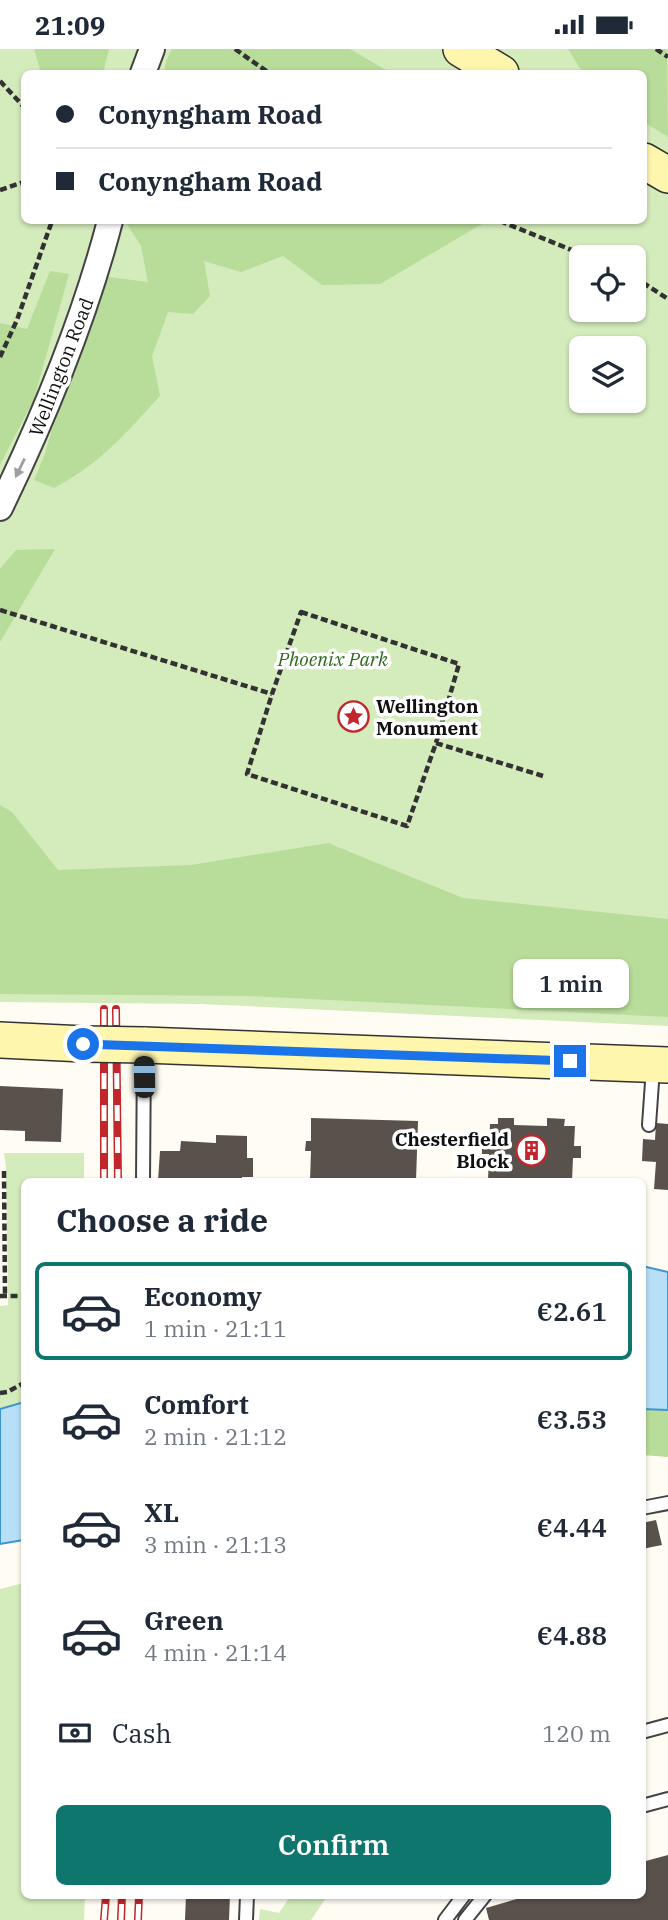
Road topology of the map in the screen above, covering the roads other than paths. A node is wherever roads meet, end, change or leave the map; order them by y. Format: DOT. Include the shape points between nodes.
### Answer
graph roads {
  1 [pos="152,49"];
  2 [pos="461,49"];
  3 [pos="144,70"];
  4 [pos="496,70"];
  5 [pos="647,163"];
  6 [pos="668,175"];
  7 [pos="109,224"];
  8 [pos="0,508"];
  9 [pos="0,1041"];
  10 [pos="144,1045"];
  11 [pos="660,1065"];
  12 [pos="649,1125"];
  13 [pos="143,1178"];
  14 [pos="668,1503"];
  15 [pos="646,1508"];
  16 [pos="668,1725"];
  17 [pos="646,1731"];
  18 [pos="668,1799"];
  19 [pos="646,1805"];
  20 [pos="247,1899"];
  21 [pos="461,1899"];
  22 [pos="482,1899"];
  23 [pos="246,1920"];
  24 [pos="445,1920"];
  25 [pos="465,1920"];
  1 -- 3 [label="street"];
  2 -- 4 [label="main road"];
  5 -- 6 [label="main road"];
  7 -- 8 [label="street, Wellington Road, one-way" via="89,296 48,405"];
  9 -- 10 [label="main road, bridge"];
  10 -- 11 [label="main road"];
  10 -- 13 [label="lane"];
  11 -- 12 [label="lane"];
  14 -- 15 [label="lane"];
  16 -- 17 [label="lane"];
  18 -- 19 [label="lane"];
  20 -- 23 [label="lane"];
  21 -- 24 [label="lane"];
  22 -- 25 [label="lane"];
}
